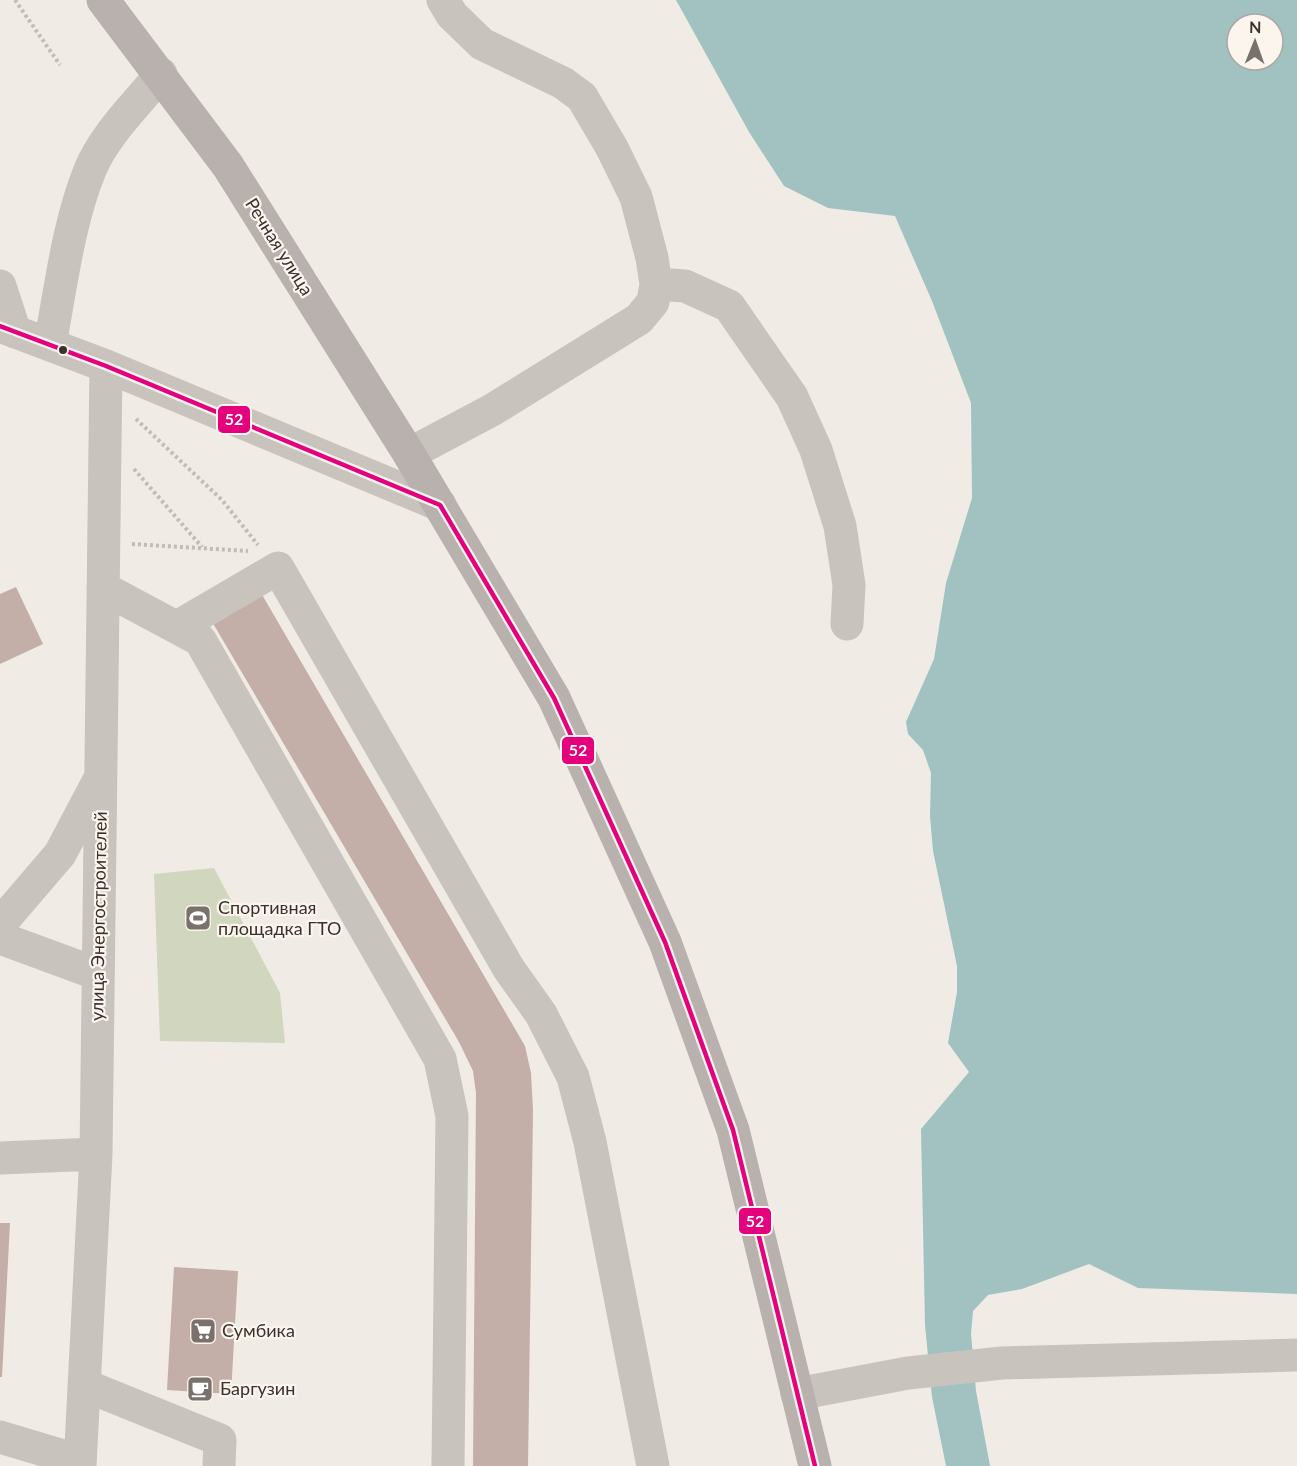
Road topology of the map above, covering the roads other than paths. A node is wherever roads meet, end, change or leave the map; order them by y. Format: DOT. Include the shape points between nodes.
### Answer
graph roads {
  1 [pos="103,0"];
  2 [pos="443,0"];
  3 [pos="161,74"];
  4 [pos="656,284"];
  5 [pos="0,286"];
  6 [pos="8,329"];
  7 [pos="50,344"];
  8 [pos="106,379"];
  9 [pos="410,454"];
  10 [pos="440,505"];
  11 [pos="103,588"];
  12 [pos="847,624"];
  13 [pos="177,627"];
  14 [pos="101,778"];
  15 [pos="0,924"];
  16 [pos="0,939"];
  17 [pos="98,974"];
  18 [pos="96,1154"];
  19 [pos="0,1158"];
  20 [pos="1297,1355"];
  21 [pos="84,1385"];
  22 [pos="797,1394"];
  23 [pos="0,1437"];
  24 [pos="80,1463"];
  25 [pos="219,1466"];
  26 [pos="448,1466"];
  27 [pos="652,1466"];
  28 [pos="815,1466"];
  1 -- 3 [label="main road, Речная улица"];
  2 -- 4 [label="street" via="452,15 482,44 563,83 582,97 636,197"];
  3 -- 7 [label="street" via="110,136 91,168 78,205"];
  3 -- 9 [label="main road, Речная улица" via="228,166"];
  4 -- 9 [label="street" via="653,302 639,319 492,411"];
  4 -- 12 [label="street" via="686,286 729,306 792,397 816,450 840,526 849,585"];
  5 -- 6 [label="street"];
  6 -- 7 [label="street"];
  7 -- 8 [label="street"];
  8 -- 10 [label="street"];
  8 -- 11 [label="street, улица Энергостроителей"];
  9 -- 10 [label="main road, Речная улица"];
  10 -- 22 [label="main road, Речная улица" via="554,698 665,942 734,1130"];
  11 -- 13 [label="street"];
  11 -- 14 [label="street, улица Энергостроителей"];
  13 -- 26 [label="street" via="200,640 440,1059 452,1116"];
  13 -- 27 [label="street" via="278,568 508,969 541,1014 573,1077 590,1142"];
  14 -- 15 [label="street" via="60,854"];
  14 -- 17 [label="street, улица Энергостроителей"];
  16 -- 17 [label="street"];
  17 -- 18 [label="street, улица Энергостроителей"];
  18 -- 19 [label="street"];
  18 -- 21 [label="street, улица Энергостроителей"];
  20 -- 22 [label="street" via="1002,1363 922,1371"];
  21 -- 24 [label="street, улица Энергостроителей"];
  21 -- 25 [label="street" via="220,1440"];
  22 -- 28 [label="main road, Речная улица"];
  23 -- 24 [label="street"];
}
